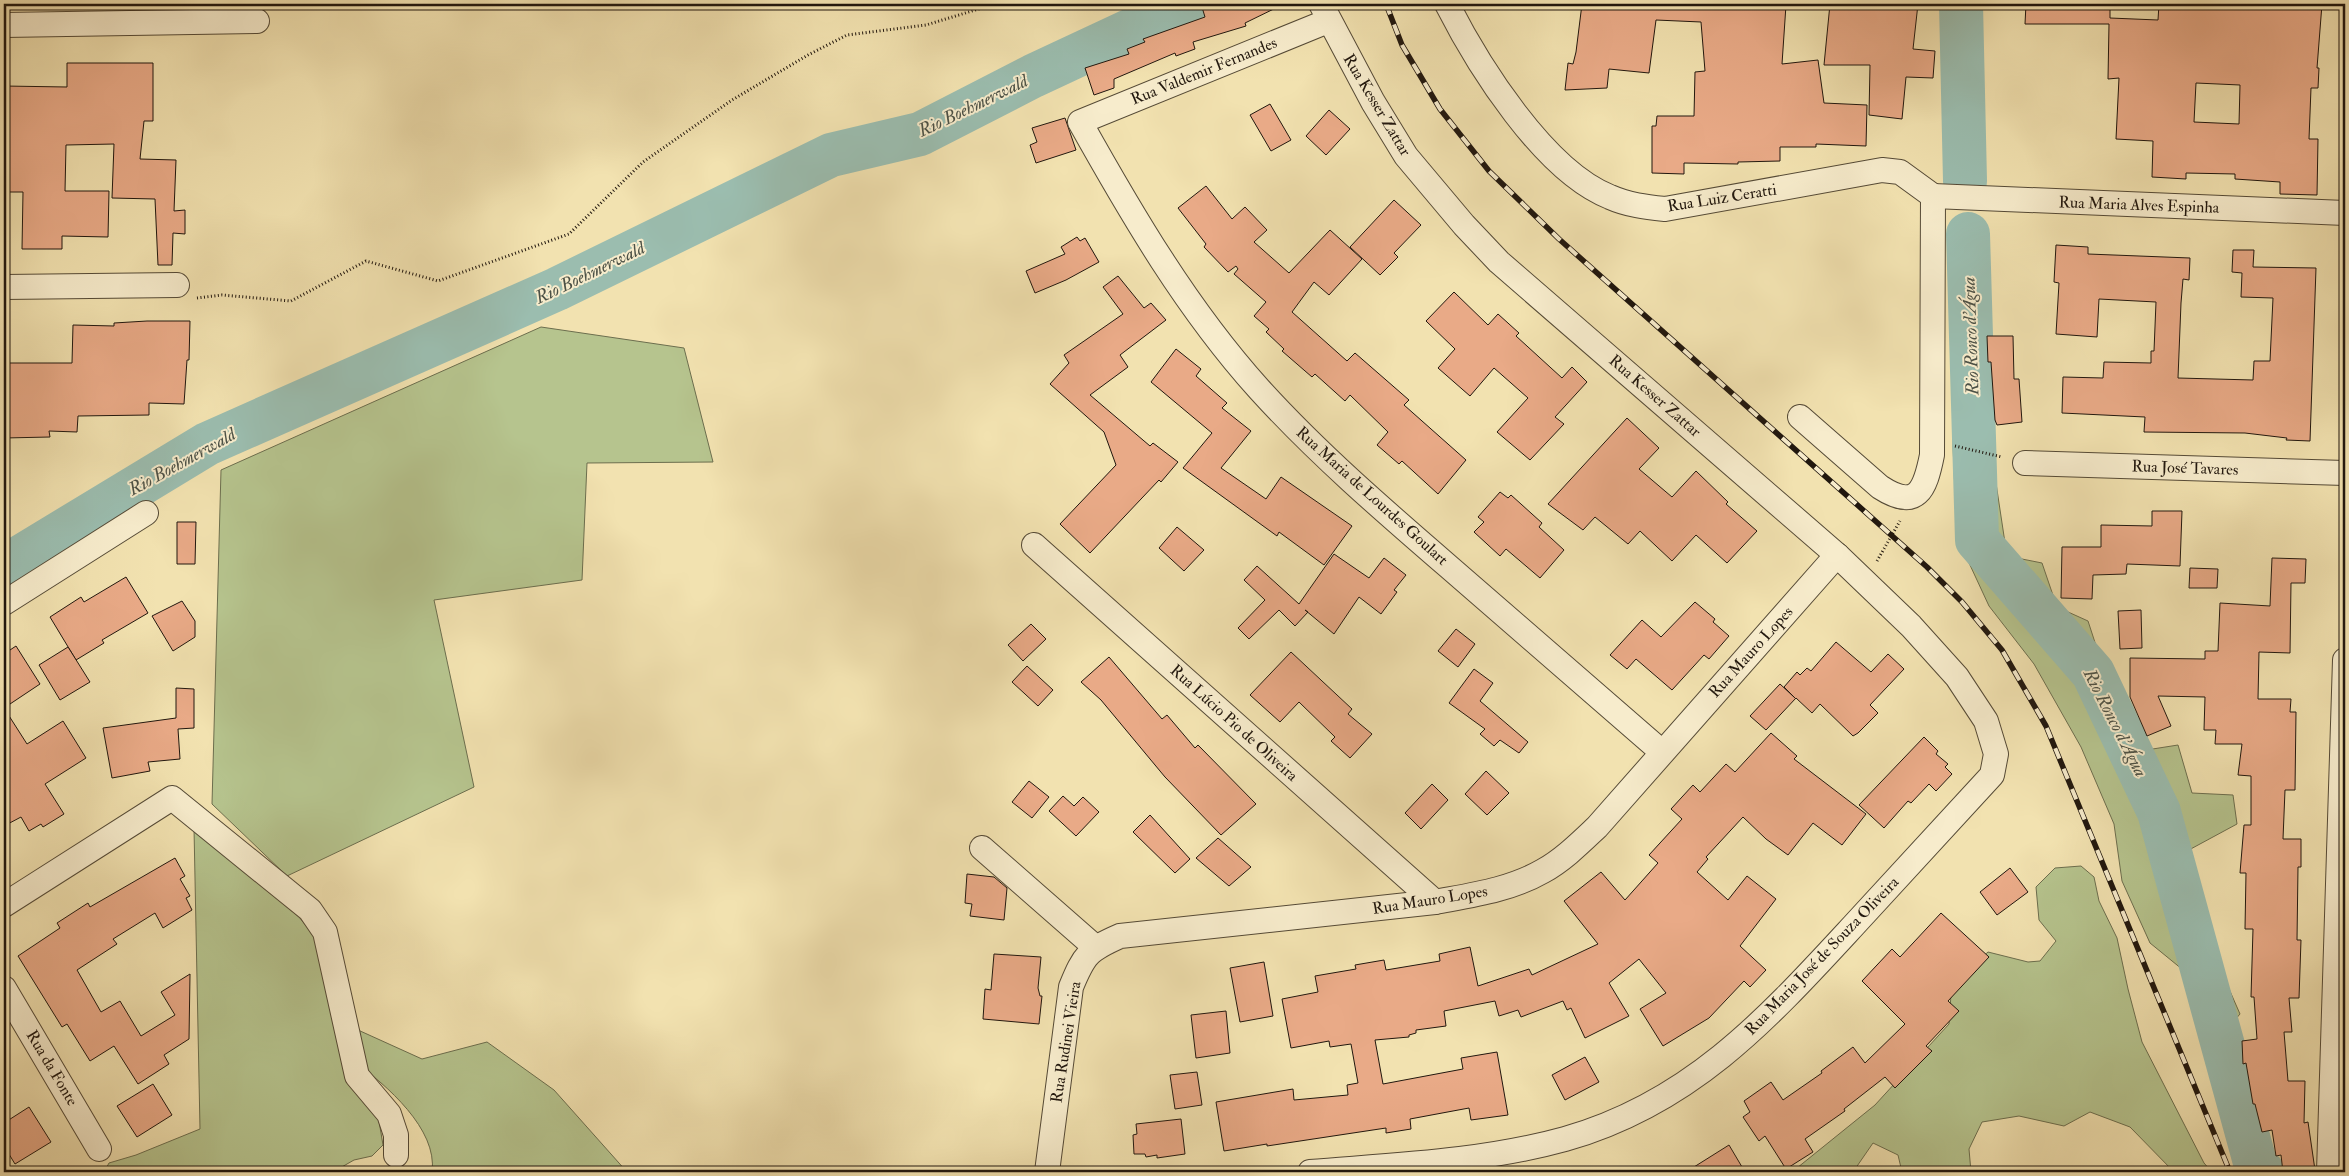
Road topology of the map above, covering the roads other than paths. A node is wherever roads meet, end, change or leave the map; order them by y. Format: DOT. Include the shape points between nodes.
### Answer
graph roads {
  1 [pos="1447,4"];
  2 [pos="1324,12"];
  3 [pos="257,21"];
  4 [pos="4,25"];
  5 [pos="1080,122"];
  6 [pos="1933,196"];
  7 [pos="2345,213"];
  8 [pos="177,285"];
  9 [pos="4,287"];
  10 [pos="1800,417"];
  11 [pos="2025,463"];
  12 [pos="2345,473"];
  13 [pos="146,513"];
  14 [pos="1034,545"];
  15 [pos="1837,555"];
  16 [pos="4,604"];
  17 [pos="2345,660"];
  18 [pos="2344,734"];
  19 [pos="1662,752"];
  20 [pos="1992,774"];
  21 [pos="982,848"];
  22 [pos="1435,902"];
  23 [pos="4,905"];
  24 [pos="1094,947"];
  25 [pos="4,988"];
  26 [pos="2340,996"];
  27 [pos="99,1149"];
  28 [pos="396,1155"];
  29 [pos="1048,1172"];
  30 [pos="1310,1172"];
  31 [pos="2329,1172"];
  1 -- 6 [label="street, Rua Luiz Ceratti" via="1480,63 1512,109 1556,159 1585,184 1608,197 1637,206 1665,209 1882,170 1900,172"];
  2 -- 5 [label="street, Rua Valdemir Fernandes"];
  2 -- 15 [label="street, Rua Kesser Zattar" via="1406,156 1464,226 1499,262"];
  3 -- 4 [label="street"];
  5 -- 19 [label="street, Rua Maria de Lourdes Goulart" via="1167,268 1258,388 1354,485"];
  6 -- 7 [label="street, Rua Maria Alves Espinha"];
  6 -- 10 [label="street" via="1932,455 1921,487 1912,497 1903,499 1880,488"];
  8 -- 9 [label="street"];
  11 -- 12 [label="street, Rua José Tavares"];
  13 -- 16 [label="street"];
  14 -- 22 [label="street, Rua Lúcio Pio de Oliveira"];
  15 -- 19 [label="street, Rua Mauro Lopes"];
  15 -- 20 [label="street, Rua Kesser Zattar" via="1911,626 1957,677 1986,721 1996,754"];
  17 -- 18 [label="street"];
  18 -- 26 [label="street"];
  19 -- 22 [label="street, Rua Mauro Lopes" via="1597,827 1567,855 1543,871 1482,894"];
  20 -- 30 [label="street, Rua Maria José de Souza Oliveira" via="1788,997 1707,1069 1648,1107 1566,1138 1529,1147 1480,1156"];
  21 -- 24 [label="street"];
  22 -- 24 [label="street, Rua Mauro Lopes" via="1120,936"];
  23 -- 28 [label="street" via="172,798 320,921 357,1076 389,1114 396,1135"];
  24 -- 29 [label="street, Rua Rudinei Vieira" via="1071,987"];
  25 -- 27 [label="street, Rua da Fonte"];
  26 -- 31 [label="street"];
}
